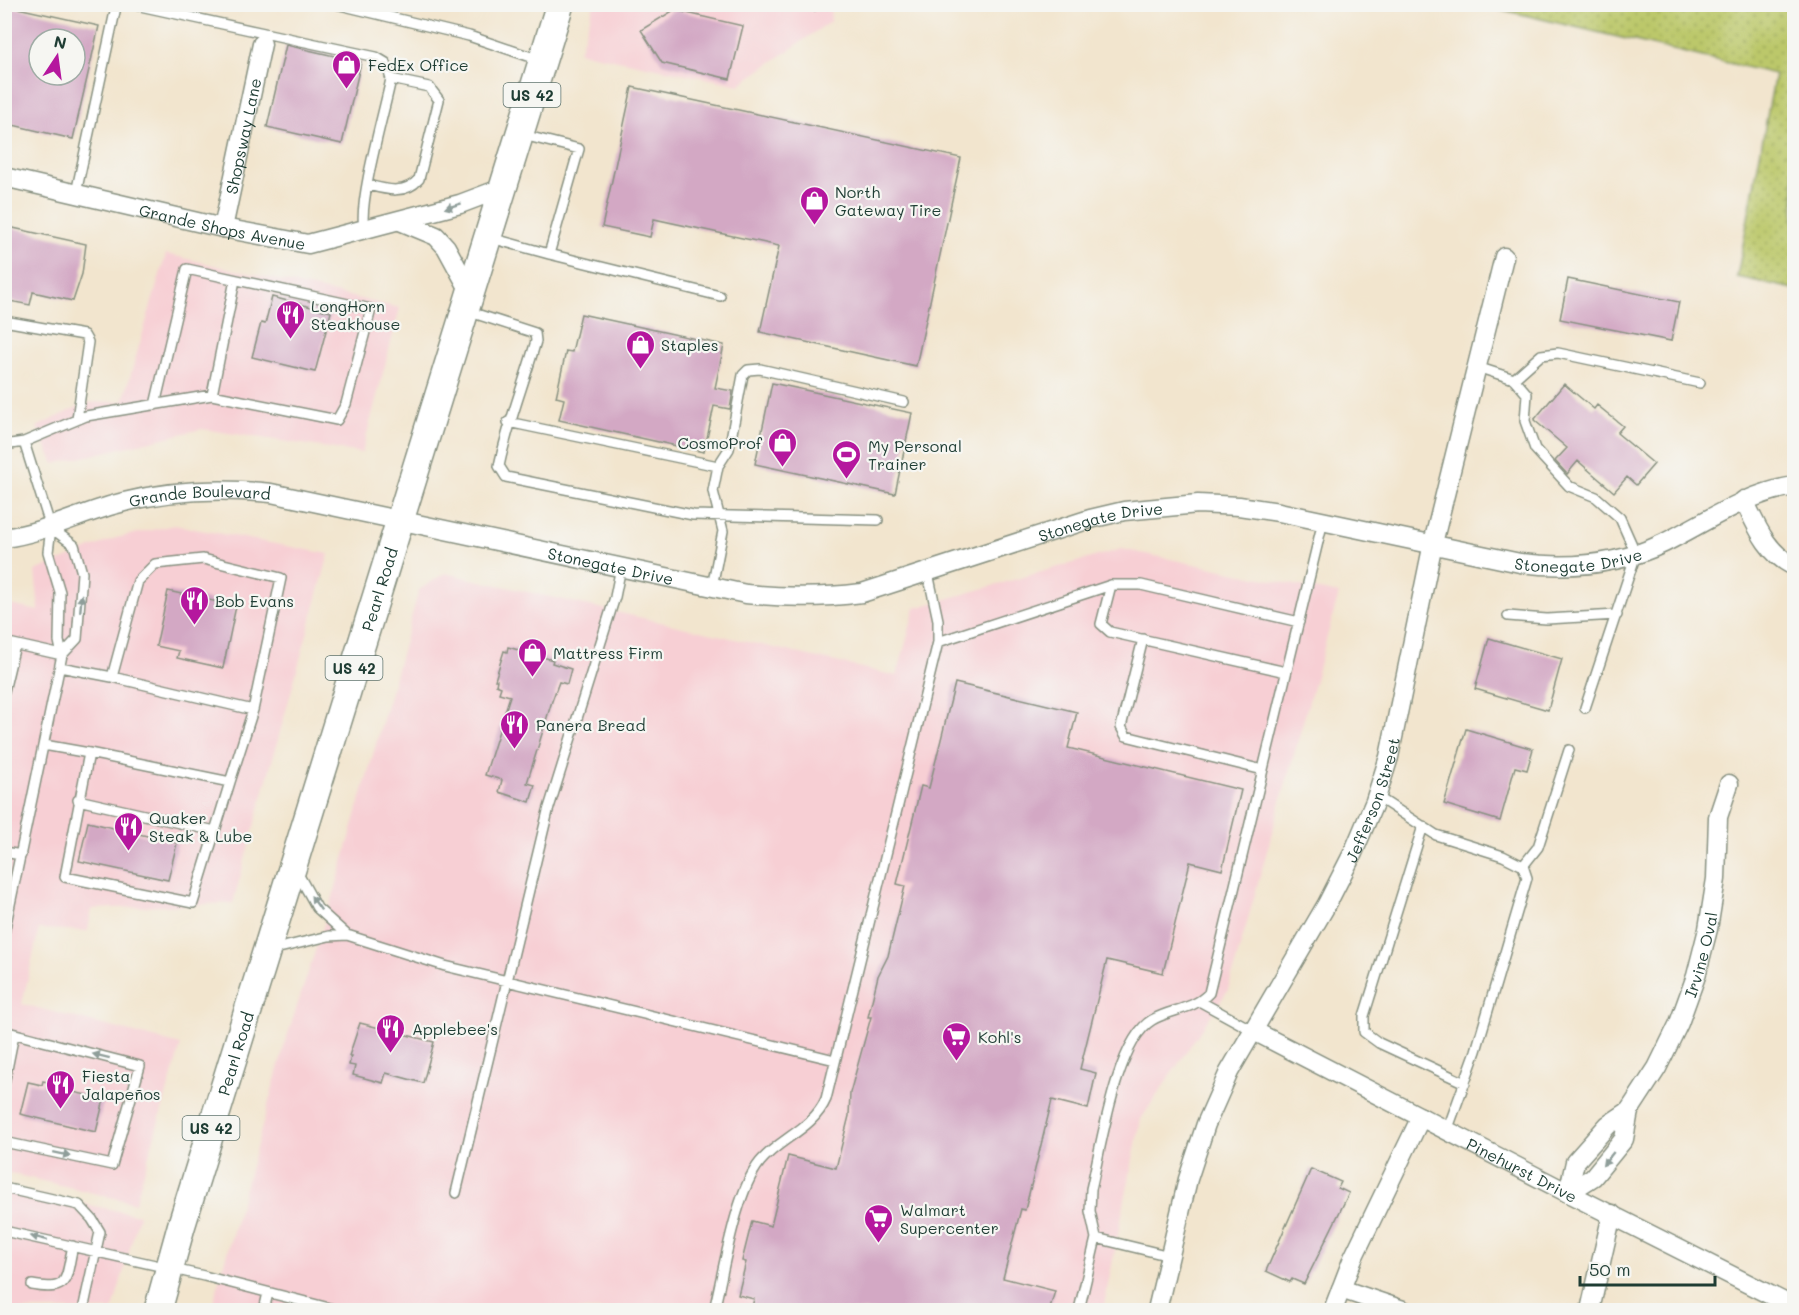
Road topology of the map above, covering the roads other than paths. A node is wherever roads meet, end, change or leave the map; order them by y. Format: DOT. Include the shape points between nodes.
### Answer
graph roads {
  1 [pos="120,4"];
  2 [pos="132,4"];
  3 [pos="336,4"];
  4 [pos="560,4"];
  5 [pos="263,39"];
  6 [pos="542,61"];
  7 [pos="391,79"];
  8 [pos="521,134"];
  9 [pos="4,177"];
  10 [pos="368,185"];
  11 [pos="505,187"];
  12 [pos="76,194"];
  13 [pos="400,221"];
  14 [pos="364,227"];
  15 [pos="223,228"];
  16 [pos="489,238"];
  17 [pos="549,254"];
  18 [pos="1504,257"];
  19 [pos="235,280"];
  20 [pos="720,296"];
  21 [pos="468,302"];
  22 [pos="4,321"];
  23 [pos="1477,367"];
  24 [pos="1514,379"];
  25 [pos="1700,384"];
  26 [pos="212,395"];
  27 [pos="904,402"];
  28 [pos="154,405"];
  29 [pos="77,419"];
  30 [pos="508,422"];
  31 [pos="24,442"];
  32 [pos="4,445"];
  33 [pos="718,466"];
  34 [pos="1794,486"];
  35 [pos="1744,500"];
  36 [pos="719,515"];
  37 [pos="401,520"];
  38 [pos="878,520"];
  39 [pos="1323,521"];
  40 [pos="51,528"];
  41 [pos="4,538"];
  42 [pos="1433,543"];
  43 [pos="1636,554"];
  44 [pos="1794,566"];
  45 [pos="621,567"];
  46 [pos="928,573"];
  47 [pos="1111,585"];
  48 [pos="712,587"];
  49 [pos="1617,615"];
  50 [pos="1508,616"];
  51 [pos="1299,622"];
  52 [pos="1143,639"];
  53 [pos="4,642"];
  54 [pos="938,642"];
  55 [pos="15,645"];
  56 [pos="62,656"];
  57 [pos="60,668"];
  58 [pos="1286,672"];
  59 [pos="112,677"];
  60 [pos="4,691"];
  61 [pos="1586,708"];
  62 [pos="253,710"];
  63 [pos="44,745"];
  64 [pos="1569,750"];
  65 [pos="89,753"];
  66 [pos="1263,770"];
  67 [pos="230,782"];
  68 [pos="1729,784"];
  69 [pos="1376,796"];
  70 [pos="78,800"];
  71 [pos="1423,826"];
  72 [pos="215,831"];
  73 [pos="4,852"];
  74 [pos="21,855"];
  75 [pos="293,864"];
  76 [pos="1522,866"];
  77 [pos="4,933"];
  78 [pos="347,935"];
  79 [pos="266,952"];
  80 [pos="507,980"];
  81 [pos="1201,1002"];
  82 [pos="1252,1030"];
  83 [pos="9,1033"];
  84 [pos="835,1060"];
  85 [pos="1465,1083"];
  86 [pos="4,1084"];
  87 [pos="1421,1117"];
  88 [pos="1447,1131"];
  89 [pos="4,1142"];
  90 [pos="4,1188"];
  91 [pos="456,1193"];
  92 [pos="1568,1193"];
  93 [pos="1612,1214"];
  94 [pos="4,1231"];
  95 [pos="1096,1238"];
  96 [pos="73,1246"];
  97 [pos="96,1251"];
  98 [pos="1170,1256"];
  99 [pos="169,1268"];
  100 [pos="32,1285"];
  101 [pos="1341,1289"];
  102 [pos="268,1293"];
  103 [pos="1794,1307"];
  104 [pos="83,1311"];
  105 [pos="158,1311"];
  106 [pos="264,1311"];
  107 [pos="338,1311"];
  108 [pos="714,1311"];
  109 [pos="1079,1311"];
  110 [pos="1157,1311"];
  111 [pos="1333,1311"];
  112 [pos="1403,1311"];
  113 [pos="1590,1311"];
  1 -- 12 [label="lane" via="116,7"];
  2 -- 5 [label="lane"];
  3 -- 6 [label="lane" via="469,36"];
  4 -- 6 [label="main road, Pearl Road / US 42"];
  5 -- 7 [label="lane" via="376,57 386,63"];
  5 -- 15 [label="street, Shopsway Lane"];
  6 -- 8 [label="main road, Pearl Road / US 42"];
  7 -- 10 [label="lane"];
  7 -- 10 [label="lane" via="429,87 439,100 420,179 413,186 394,191"];
  8 -- 11 [label="main road, Pearl Road / US 42"];
  8 -- 17 [label="lane" via="579,149"];
  9 -- 12 [label="street, Grande Shops Avenue"];
  10 -- 14 [label="lane"];
  11 -- 13 [label="street, Grande Shops Avenue, one-way"];
  11 -- 16 [label="main road, Pearl Road / US 42"];
  12 -- 15 [label="street, Grande Shops Avenue"];
  13 -- 14 [label="street, Grande Shops Avenue"];
  13 -- 21 [label="street" via="436,236 446,247"];
  14 -- 15 [label="street, Grande Shops Avenue" via="308,244"];
  16 -- 17 [label="lane"];
  16 -- 21 [label="main road, Pearl Road / US 42"];
  17 -- 20 [label="lane"];
  18 -- 23 [label="street, Jefferson Street"];
  19 -- 26 [label="lane"];
  19 -- 26 [label="lane" via="371,309 346,404 338,420"];
  19 -- 28 [label="lane" via="188,269"];
  21 -- 30 [label="lane" via="535,333 520,398"];
  21 -- 37 [label="main road, Pearl Road / US 42"];
  22 -- 29 [label="lane" via="84,335 88,342"];
  23 -- 24 [label="lane"];
  23 -- 42 [label="street, Jefferson Street"];
  24 -- 25 [label="lane" via="1541,355 1558,353"];
  24 -- 43 [label="lane" via="1527,394 1525,421 1535,449 1569,486 1596,497 1620,518"];
  26 -- 28 [label="lane"];
  27 -- 33 [label="lane" via="760,369 748,370 743,375 729,449"];
  28 -- 29 [label="lane"];
  29 -- 31 [label="lane"];
  30 -- 33 [label="lane"];
  30 -- 36 [label="lane" via="499,466 506,477 693,515"];
  31 -- 32 [label="lane"];
  31 -- 40 [label="lane"];
  33 -- 36 [label="lane" via="713,491"];
  34 -- 35 [label="street, Stonegate Drive"];
  35 -- 43 [label="street, Stonegate Drive"];
  35 -- 44 [label="street" via="1761,536 1774,552"];
  36 -- 38 [label="lane"];
  36 -- 48 [label="lane" via="723,531"];
  37 -- 40 [label="street, Grande Boulevard" via="272,493 201,489 122,502"];
  37 -- 45 [label="street, Stonegate Drive"];
  37 -- 75 [label="main road, Pearl Road / US 42"];
  39 -- 42 [label="street, Stonegate Drive"];
  39 -- 46 [label="street, Stonegate Drive" via="1239,506 1157,506 1090,519"];
  39 -- 51 [label="lane"];
  40 -- 41 [label="street, Grande Boulevard"];
  40 -- 56 [label="lane" via="48,552 60,592"];
  56 -- 40 [label="lane, one-way" via="77,639 82,573 74,545"];
  42 -- 43 [label="street, Stonegate Drive" via="1548,566 1607,562"];
  42 -- 69 [label="street, Jefferson Street" via="1389,757"];
  43 -- 49 [label="lane"];
  45 -- 48 [label="street, Stonegate Drive"];
  45 -- 80 [label="lane" via="548,811"];
  46 -- 48 [label="street, Stonegate Drive" via="862,593 824,598 785,598"];
  46 -- 54 [label="lane" via="937,612"];
  47 -- 51 [label="lane" via="1141,585"];
  47 -- 52 [label="lane" via="1101,624 1110,632"];
  47 -- 54 [label="lane"];
  49 -- 50 [label="lane" via="1556,619"];
  49 -- 61 [label="lane"];
  51 -- 58 [label="lane"];
  52 -- 58 [label="lane"];
  52 -- 66 [label="lane" via="1121,727 1126,736"];
  53 -- 55 [label="lane"];
  54 -- 84 [label="lane"];
  55 -- 56 [label="lane"];
  55 -- 60 [label="lane"];
  56 -- 57 [label="lane"];
  57 -- 59 [label="lane"];
  57 -- 63 [label="lane"];
  58 -- 66 [label="lane"];
  59 -- 62 [label="lane"];
  59 -- 62 [label="lane" via="138,581 155,564 203,559 281,578"];
  62 -- 67 [label="lane"];
  63 -- 65 [label="lane"];
  63 -- 74 [label="lane"];
  64 -- 76 [label="lane" via="1538,847"];
  65 -- 67 [label="lane"];
  65 -- 70 [label="lane"];
  66 -- 81 [label="lane" via="1209,993"];
  67 -- 72 [label="lane"];
  68 -- 92 [label="street, Irvine Oval" via="1718,817 1716,879 1708,929 1679,1023 1657,1068 1629,1111 1624,1139 1593,1177"];
  69 -- 71 [label="lane"];
  69 -- 82 [label="street, Jefferson Street" via="1327,903"];
  70 -- 72 [label="lane"];
  70 -- 72 [label="lane" via="65,877 193,903"];
  71 -- 76 [label="lane" via="1436,835"];
  71 -- 85 [label="lane" via="1364,1016 1364,1032 1379,1043"];
  73 -- 74 [label="lane"];
  74 -- 77 [label="lane"];
  78 -- 75 [label="lane, one-way" via="317,908"];
  75 -- 79 [label="main road, Pearl Road / US 42"];
  76 -- 85 [label="lane" via="1527,878"];
  78 -- 79 [label="lane"];
  78 -- 80 [label="lane" via="445,966"];
  79 -- 99 [label="main road, Pearl Road / US 42"];
  80 -- 84 [label="lane"];
  80 -- 91 [label="lane"];
  81 -- 82 [label="lane"];
  81 -- 95 [label="lane" via="1152,1020 1134,1036 1123,1060 1091,1189 1090,1211"];
  82 -- 87 [label="street, Pinehurst Drive"];
  82 -- 98 [label="street, Jefferson Street" via="1206,1124"];
  83 -- 86 [label="lane"];
  89 -- 83 [label="lane, one-way" via="112,1165 140,1066"];
  84 -- 108 [label="lane" via="821,1110 772,1149 749,1178"];
  85 -- 88 [label="lane"];
  87 -- 88 [label="street, Pinehurst Drive"];
  87 -- 101 [label="street"];
  88 -- 92 [label="street, Pinehurst Drive"];
  90 -- 97 [label="lane" via="79,1205 100,1232"];
  92 -- 93 [label="street, Pinehurst Drive"];
  93 -- 103 [label="street, Pinehurst Drive"];
  93 -- 113 [label="street"];
  96 -- 94 [label="lane, one-way"];
  95 -- 98 [label="lane"];
  95 -- 109 [label="lane"];
  96 -- 97 [label="lane"];
  96 -- 100 [label="lane" via="60,1286 53,1289"];
  97 -- 99 [label="lane"];
  97 -- 104 [label="lane"];
  98 -- 110 [label="street, Jefferson Street"];
  99 -- 102 [label="lane"];
  99 -- 105 [label="main road, Pearl Road / US 42"];
  101 -- 111 [label="street"];
  101 -- 112 [label="street"];
  102 -- 106 [label="lane"];
  102 -- 107 [label="lane"];
}
